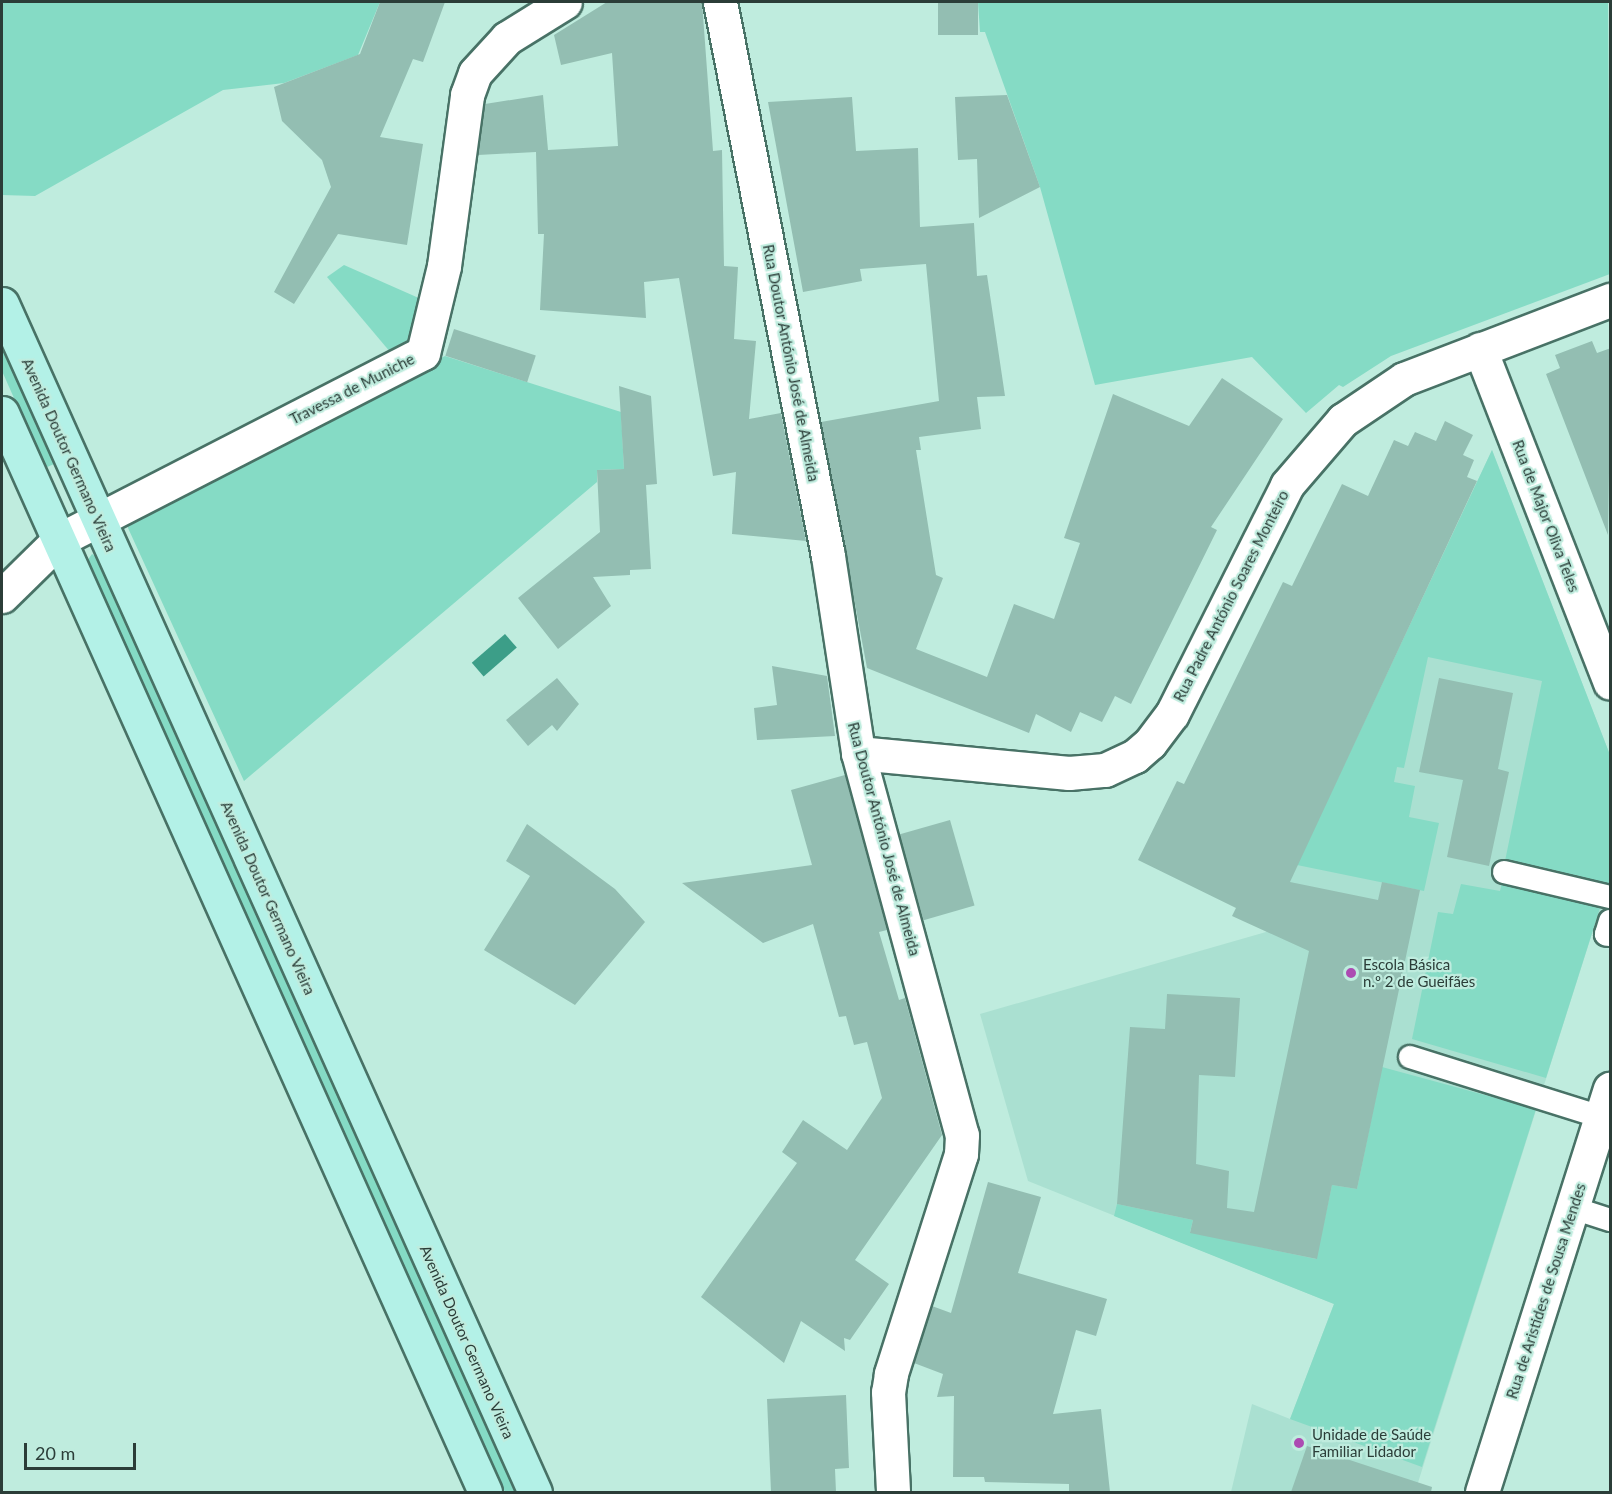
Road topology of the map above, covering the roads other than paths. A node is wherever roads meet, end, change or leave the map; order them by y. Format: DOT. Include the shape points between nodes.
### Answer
graph roads {
  1 [pos="565,2"];
  2 [pos="720,2"];
  3 [pos="1611,300"];
  4 [pos="2,304"];
  5 [pos="1480,349"];
  6 [pos="2,413"];
  7 [pos="98,519"];
  8 [pos="59,540"];
  9 [pos="2,596"];
  10 [pos="1611,682"];
  11 [pos="858,753"];
  12 [pos="1504,872"];
  13 [pos="1611,897"];
  14 [pos="1611,921"];
  15 [pos="1611,935"];
  16 [pos="1410,1057"];
  17 [pos="1606,1103"];
  18 [pos="1573,1208"];
  19 [pos="1611,1220"];
  20 [pos="485,1492"];
  21 [pos="535,1492"];
  22 [pos="893,1492"];
  23 [pos="1482,1492"];
  1 -- 7 [label="street, Travessa de Muniche" via="507,38 475,73 467,95 444,266 423,353"];
  2 -- 11 [label="street, Rua Doutor António José de Almeida" via="828,556"];
  3 -- 5 [label="street, Rua Padre António Soares Monteiro"];
  4 -- 7 [label="main road, Avenida Doutor Germano Vieira"];
  5 -- 10 [label="street, Rua de Major Oliva Teles"];
  5 -- 11 [label="street, Rua Padre António Soares Monteiro" via="1381,391 1343,420 1311,453 1276,503 1172,714 1135,756 1105,770 1069,773"];
  6 -- 8 [label="main road"];
  7 -- 8 [label="street, Travessa de Muniche"];
  7 -- 21 [label="main road, Avenida Doutor Germano Vieira"];
  8 -- 9 [label="street, Travessa de Muniche"];
  8 -- 20 [label="main road"];
  11 -- 22 [label="street, Rua Doutor António José de Almeida" via="962,1135 961,1154 890,1383"];
  12 -- 13 [label="lane"];
  14 -- 15 [label="lane" via="1606,934"];
  16 -- 17 [label="lane"];
  17 -- 18 [label="street, Rua de Aristides de Sousa Mendes"];
  18 -- 19 [label="lane"];
  18 -- 23 [label="street, Rua de Aristides de Sousa Mendes"];
}
